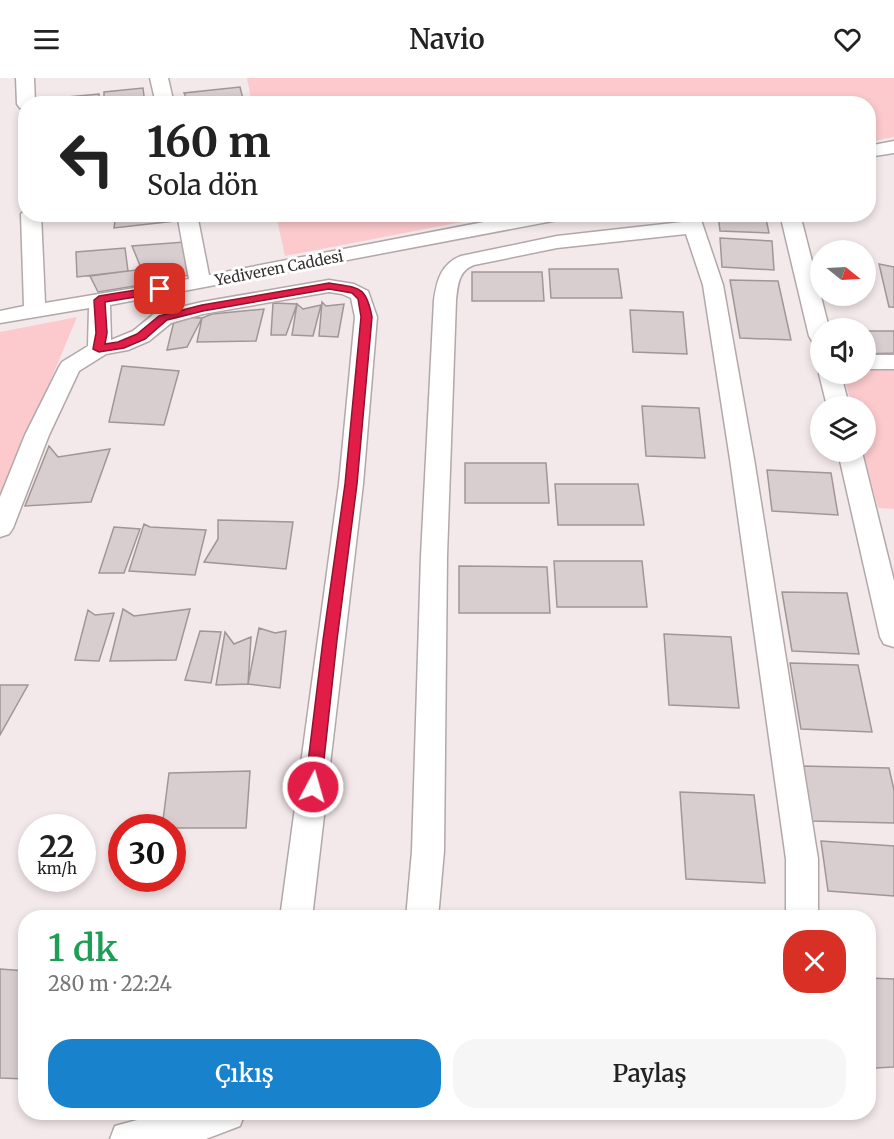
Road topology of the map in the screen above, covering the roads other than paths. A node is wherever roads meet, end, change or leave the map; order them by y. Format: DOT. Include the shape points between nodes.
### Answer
graph roads {
  1 [pos="25,78"];
  2 [pos="159,78"];
  3 [pos="26,96"];
  4 [pos="163,96"];
  5 [pos="894,147"];
  6 [pos="876,150"];
  7 [pos="31,222"];
  8 [pos="189,222"];
  9 [pos="517,222"];
  10 [pos="685,222"];
  11 [pos="691,222"];
  12 [pos="792,222"];
  13 [pos="201,283"];
  14 [pos="99,300"];
  15 [pos="34,311"];
  16 [pos="0,317"];
  17 [pos="816,318"];
  18 [pos="99,349"];
  19 [pos="876,362"];
  20 [pos="894,362"];
  21 [pos="851,462"];
  22 [pos="0,528"];
  23 [pos="894,638"];
  24 [pos="297,910"];
  25 [pos="423,910"];
  26 [pos="802,910"];
  27 [pos="210,1120"];
  28 [pos="128,1139"];
  1 -- 3 [label="street"];
  2 -- 4 [label="street"];
  5 -- 6 [label="street"];
  7 -- 15 [label="street"];
  8 -- 13 [label="street"];
  9 -- 13 [label="street, Yediveren Caddesi"];
  10 -- 25 [label="street" via="468,260 451,270 445,300 434,556 428,851"];
  11 -- 26 [label="street" via="713,285 742,459 802,859"];
  12 -- 17 [label="street"];
  13 -- 14 [label="street, Yediveren Caddesi"];
  14 -- 15 [label="street, Yediveren Caddesi"];
  14 -- 18 [label="street"];
  15 -- 16 [label="street, Yediveren Caddesi"];
  18 -- 22 [label="street" via="70,367 37,435"];
  18 -- 24 [label="street" via="141,336 163,318 202,308 329,286 356,291 363,299 366,317 351,484"];
  19 -- 20 [label="street"];
  21 -- 23 [label="street"];
  27 -- 28 [label="street"];
}
